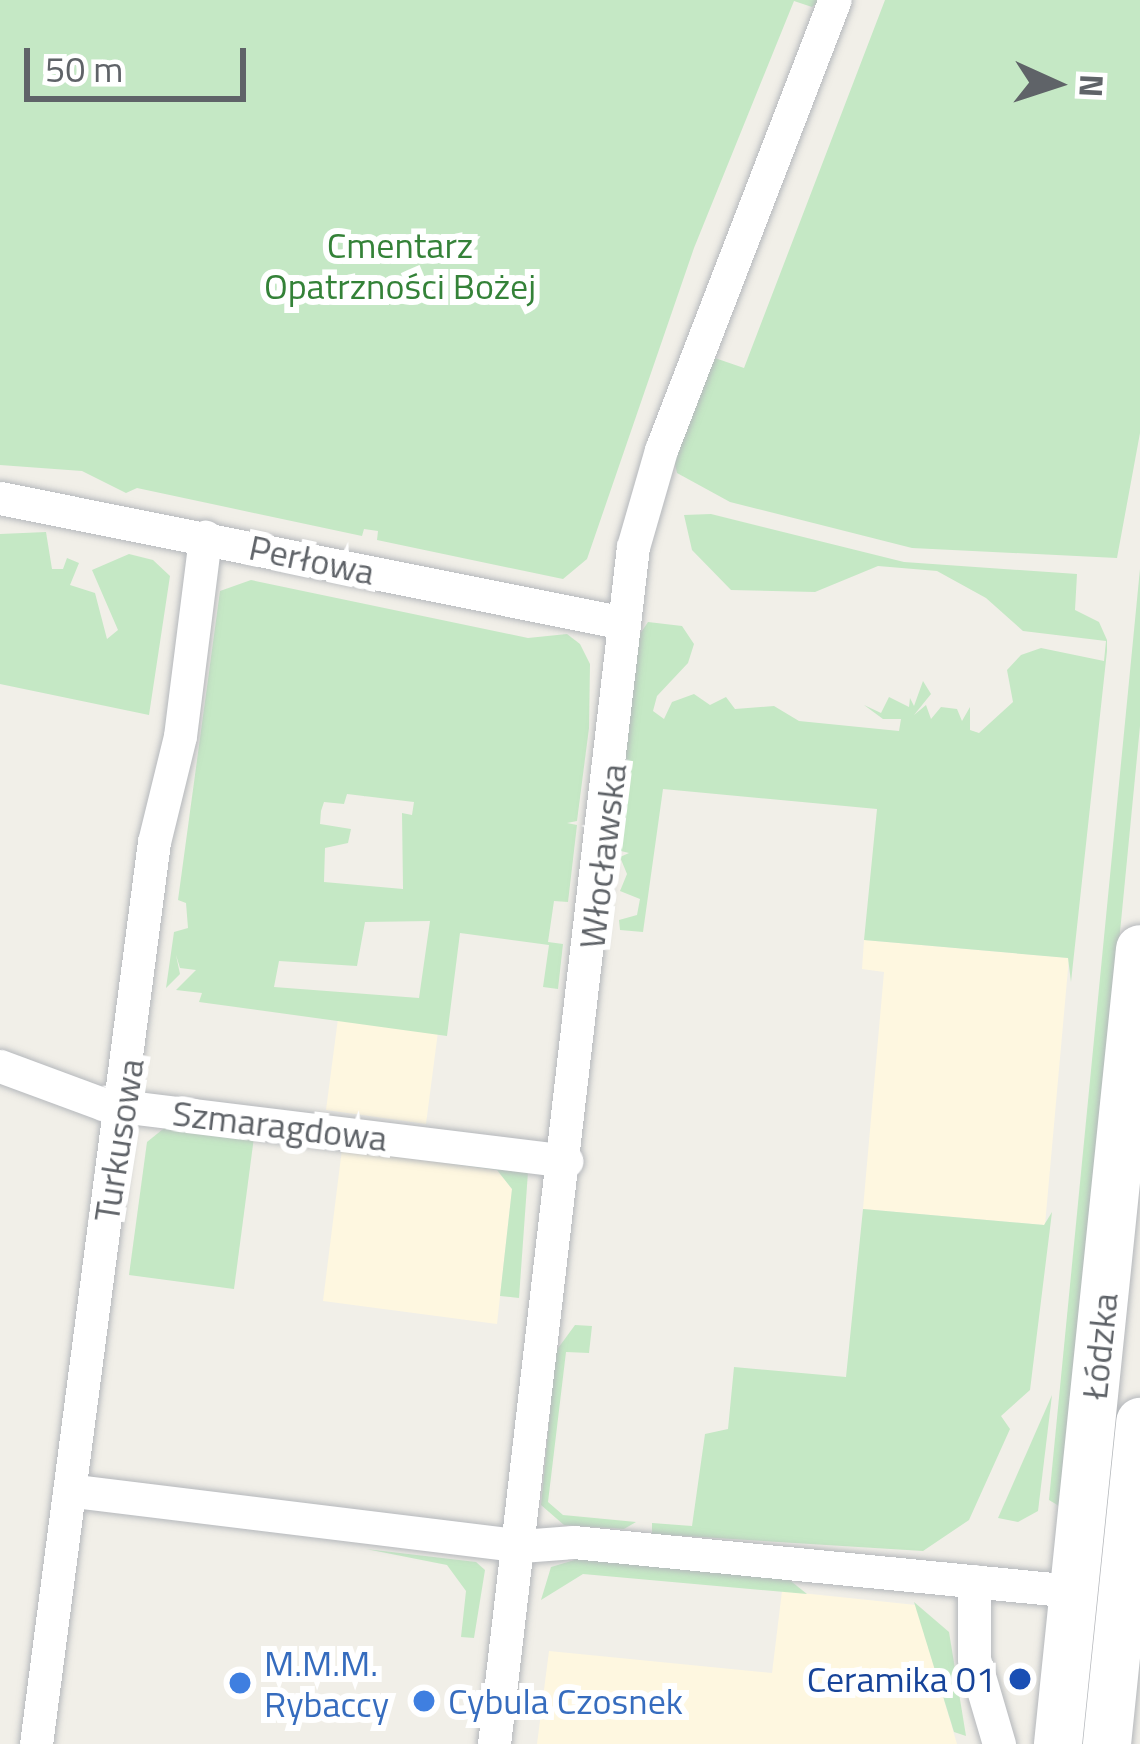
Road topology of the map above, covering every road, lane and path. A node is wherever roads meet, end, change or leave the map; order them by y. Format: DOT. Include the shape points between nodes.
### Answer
graph roads {
  1 [pos="835,0"];
  2 [pos="0,498"];
  3 [pos="206,537"];
  4 [pos="624,623"];
  5 [pos="1140,949"];
  6 [pos="0,1066"];
  7 [pos="122,1104"];
  8 [pos="567,1161"];
  9 [pos="1140,1422"];
  10 [pos="75,1491"];
  11 [pos="521,1546"];
  12 [pos="974,1581"];
  13 [pos="1073,1591"];
  14 [pos="1131,1595"];
  15 [pos="36,1744"];
  16 [pos="494,1744"];
  17 [pos="999,1744"];
  18 [pos="1058,1744"];
  19 [pos="1107,1744"];
  1 -- 4 [label="street, Włocławska" via="650,483"];
  2 -- 3 [label="street, Perłowa"];
  3 -- 4 [label="street, Perłowa"];
  3 -- 7 [label="street, Turkusowa" via="180,736 154,842"];
  4 -- 8 [label="street, Włocławska"];
  5 -- 13 [label="main road, Łódzka"];
  6 -- 7 [label="street, Szmaragdowa"];
  7 -- 8 [label="street, Szmaragdowa"];
  7 -- 10 [label="street, Turkusowa"];
  8 -- 11 [label="street, Włocławska"];
  9 -- 14 [label="main road, Łódzka"];
  10 -- 11 [label="street"];
  10 -- 15 [label="street, Turkusowa"];
  11 -- 12 [label="street" via="574,1542"];
  11 -- 16 [label="street, Włocławska"];
  12 -- 13 [label="street"];
  12 -- 17 [label="street" via="974,1659"];
  13 -- 18 [label="main road, Łódzka"];
  14 -- 19 [label="main road, Łódzka"];
}
